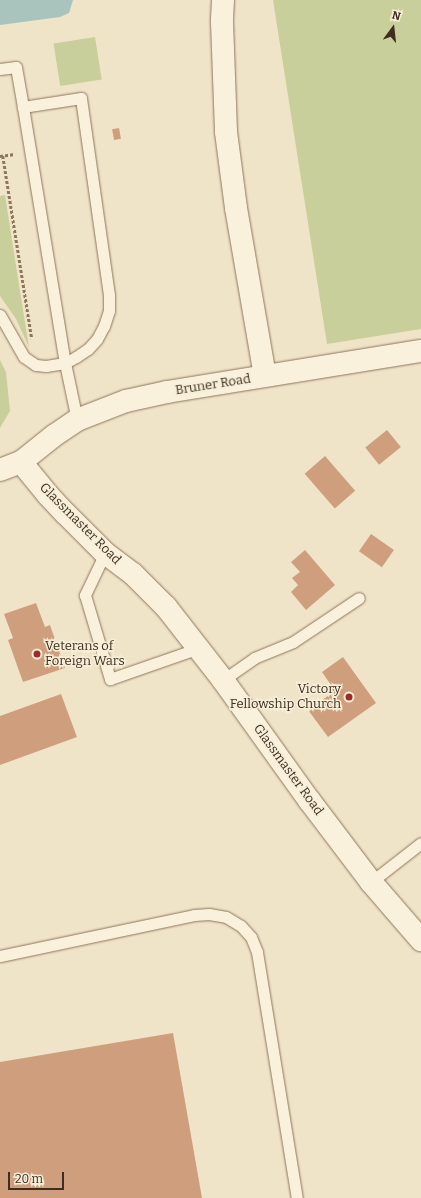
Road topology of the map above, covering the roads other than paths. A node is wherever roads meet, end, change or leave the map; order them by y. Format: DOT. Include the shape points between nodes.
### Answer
graph roads {
  1 [pos="222,1"];
  2 [pos="0,69"];
  3 [pos="23,107"];
  4 [pos="0,315"];
  5 [pos="421,351"];
  6 [pos="65,363"];
  7 [pos="265,376"];
  8 [pos="77,420"];
  9 [pos="21,462"];
  10 [pos="0,470"];
  11 [pos="105,553"];
  12 [pos="359,598"];
  13 [pos="199,648"];
  14 [pos="223,680"];
  15 [pos="421,843"];
  16 [pos="372,882"];
  17 [pos="421,940"];
  18 [pos="0,956"];
  19 [pos="297,1198"];
  1 -- 7 [label="street" via="226,132 237,216"];
  2 -- 3 [label="lane" via="16,67"];
  3 -- 6 [label="lane"];
  3 -- 6 [label="lane" via="81,98 109,295 109,311 97,339 88,349"];
  4 -- 6 [label="lane" via="20,352 28,361 36,365 51,366"];
  5 -- 7 [label="street, Bruner Road"];
  6 -- 8 [label="lane"];
  7 -- 8 [label="street, Bruner Road" via="126,401"];
  8 -- 9 [label="street, Bruner Road"];
  9 -- 10 [label="street"];
  9 -- 11 [label="street, Glassmaster Road" via="48,495"];
  11 -- 13 [label="street, Glassmaster Road" via="133,574 166,607"];
  11 -- 13 [label="lane" via="85,595 110,679"];
  12 -- 14 [label="lane" via="293,642 254,658"];
  13 -- 14 [label="street, Glassmaster Road"];
  14 -- 16 [label="street, Glassmaster Road" via="309,800"];
  15 -- 16 [label="lane"];
  16 -- 17 [label="street, Glassmaster Road"];
  18 -- 19 [label="lane" via="194,915 226,917 241,926 251,937 257,952"];
}
